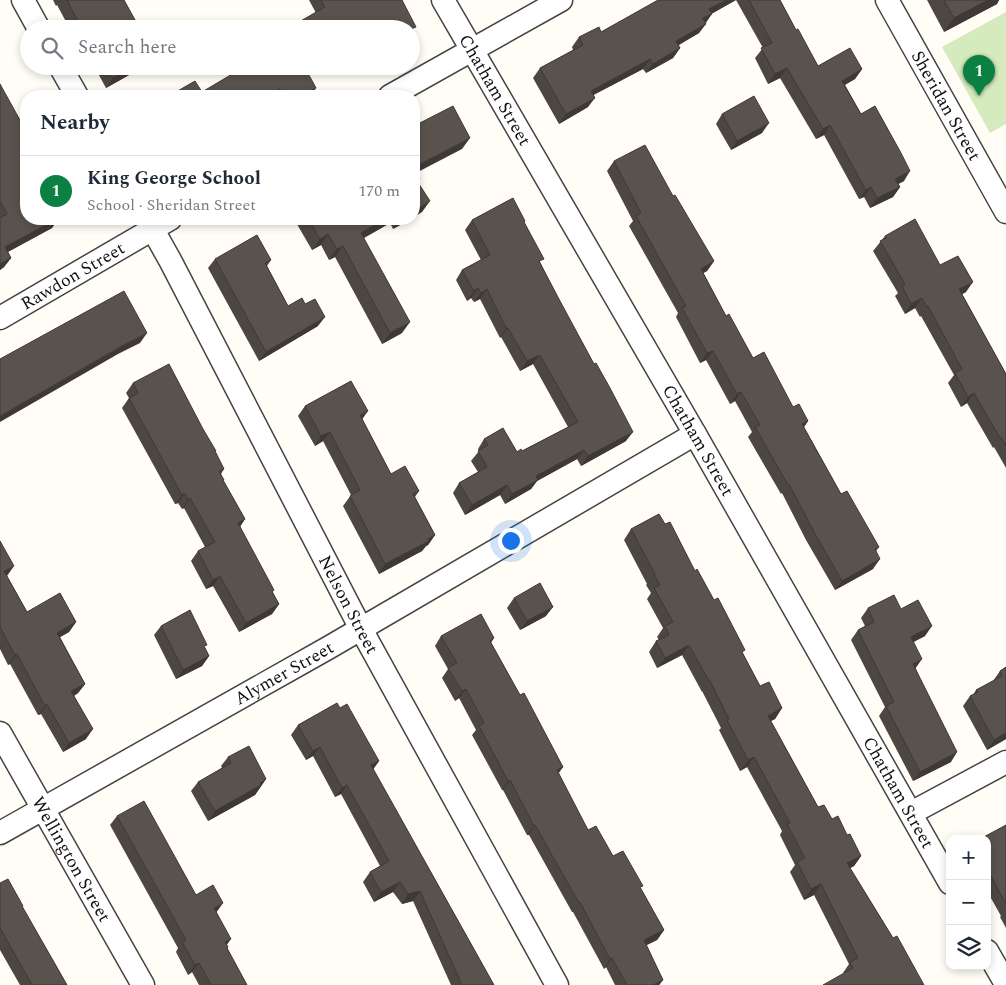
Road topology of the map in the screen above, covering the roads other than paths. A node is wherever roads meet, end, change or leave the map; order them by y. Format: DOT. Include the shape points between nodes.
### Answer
graph roads {
  1 [pos="23,0"];
  2 [pos="443,0"];
  3 [pos="561,0"];
  4 [pos="887,0"];
  5 [pos="34,20"];
  6 [pos="472,50"];
  7 [pos="65,75"];
  8 [pos="74,90"];
  9 [pos="401,90"];
  10 [pos="1006,212"];
  11 [pos="152,225"];
  12 [pos="159,225"];
  13 [pos="0,318"];
  14 [pos="695,434"];
  15 [pos="361,629"];
  16 [pos="0,733"];
  17 [pos="1006,762"];
  18 [pos="42,809"];
  19 [pos="911,813"];
  20 [pos="0,833"];
  21 [pos="948,880"];
  22 [pos="991,958"];
  23 [pos="1006,984"];
  24 [pos="143,985"];
  25 [pos="557,985"];
  1 -- 5 [label="street"];
  2 -- 6 [label="street, Chatham Street"];
  3 -- 6 [label="street"];
  4 -- 10 [label="street, Sheridan Street"];
  6 -- 9 [label="street"];
  6 -- 14 [label="street, Chatham Street"];
  7 -- 8 [label="street"];
  11 -- 13 [label="street, Rawdon Street"];
  12 -- 15 [label="street, Nelson Street"];
  14 -- 15 [label="street, Alymer Street"];
  14 -- 19 [label="street, Chatham Street"];
  15 -- 18 [label="street, Alymer Street"];
  15 -- 25 [label="street, Nelson Street"];
  16 -- 18 [label="street, Wellington Street"];
  17 -- 19 [label="street"];
  18 -- 20 [label="street, Alymer Street"];
  18 -- 24 [label="street, Wellington Street"];
  19 -- 21 [label="street, Chatham Street"];
  22 -- 23 [label="street"];
}
